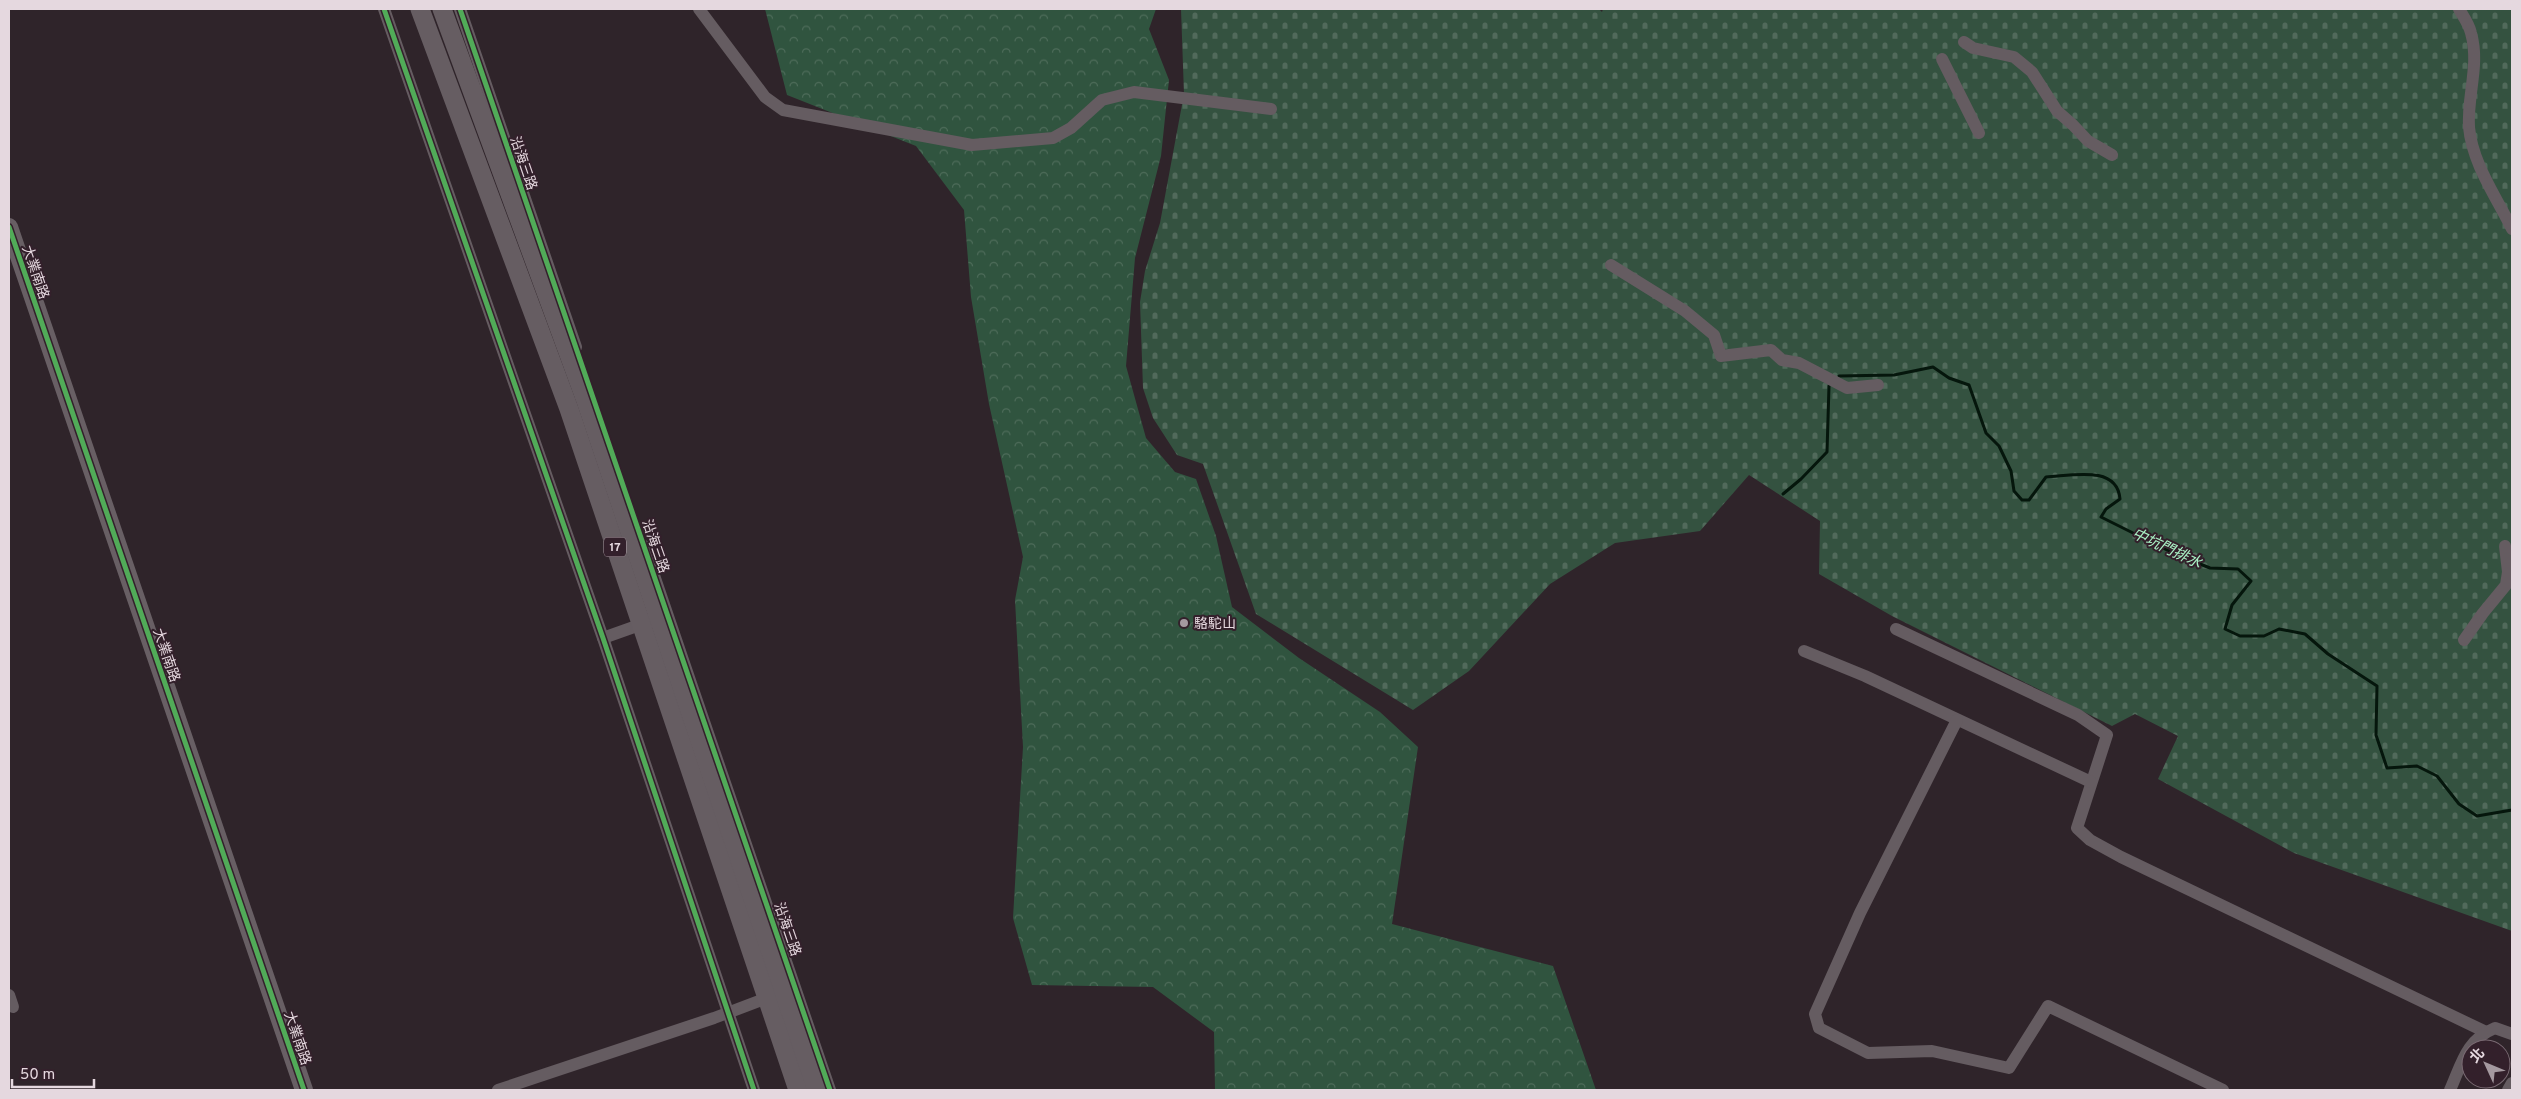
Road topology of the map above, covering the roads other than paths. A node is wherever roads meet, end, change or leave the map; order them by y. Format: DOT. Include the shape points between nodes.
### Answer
graph roads {
  1 [pos="384,9"];
  2 [pos="420,9"];
  3 [pos="442,9"];
  4 [pos="460,9"];
  5 [pos="699,9"];
  6 [pos="2459,9"];
  7 [pos="1964,42"];
  8 [pos="1942,59"];
  9 [pos="1271,109"];
  10 [pos="1979,133"];
  11 [pos="2112,155"];
  12 [pos="9,227"];
  13 [pos="2512,229"];
  14 [pos="1612,265"];
  15 [pos="1878,385"];
  16 [pos="2505,546"];
  17 [pos="664,616"];
  18 [pos="641,624"];
  19 [pos="1896,629"];
  20 [pos="603,638"];
  21 [pos="2464,640"];
  22 [pos="1804,651"];
  23 [pos="1957,720"];
  24 [pos="708,771"];
  25 [pos="2091,782"];
  26 [pos="790,989"];
  27 [pos="767,998"];
  28 [pos="729,1012"];
  29 [pos="2486,1032"];
  30 [pos="2512,1034"];
  31 [pos="806,1076"];
  32 [pos="2512,1083"];
  33 [pos="304,1090"];
  34 [pos="498,1090"];
  35 [pos="754,1090"];
  36 [pos="817,1090"];
  37 [pos="830,1090"];
  38 [pos="2223,1090"];
  39 [pos="2450,1090"];
  40 [pos="2508,1090"];
  1 -- 20 [label="street"];
  2 -- 18 [label="main road, 沿海三路 / 17" via="569,409"];
  3 -- 17 [label="main road, 沿海三路 / 17"];
  4 -- 17 [label="street, 沿海三路"];
  5 -- 9 [label="street" via="765,97 784,110 972,145 1052,138 1071,128 1102,100 1134,92"];
  6 -- 13 [label="street" via="2471,31 2474,50 2469,128 2477,158"];
  7 -- 11 [label="street" via="1973,48 2014,57 2032,72 2056,111 2088,141"];
  8 -- 10 [label="street"];
  12 -- 33 [label="street, 大業南路"];
  14 -- 15 [label="street" via="1685,312 1714,335 1721,356 1771,350 1782,360 1799,363 1847,388"];
  16 -- 21 [label="street" via="2506,585"];
  17 -- 18 [label="street"];
  17 -- 24 [label="main road, 沿海三路 / 17"];
  18 -- 20 [label="street"];
  18 -- 24 [label="main road, 沿海三路 / 17"];
  19 -- 25 [label="street" via="2078,715 2107,735"];
  20 -- 28 [label="street"];
  22 -- 23 [label="street"];
  23 -- 25 [label="street"];
  23 -- 38 [label="street" via="1860,913 1815,1014 1819,1028 1868,1053 1932,1051 2009,1068 2048,1006"];
  24 -- 26 [label="main road, 沿海三路 / 17"];
  24 -- 27 [label="main road, 沿海三路 / 17"];
  25 -- 29 [label="street" via="2077,828 2090,840"];
  26 -- 27 [label="street"];
  26 -- 31 [label="main road, 沿海三路 / 17"];
  27 -- 28 [label="street"];
  27 -- 31 [label="main road, 沿海三路 / 17"];
  28 -- 34 [label="street"];
  28 -- 35 [label="street"];
  29 -- 30 [label="street" via="2495,1028"];
  29 -- 39 [label="street" via="2470,1045"];
  31 -- 36 [label="main road, 沿海三路 / 17"];
  31 -- 37 [label="street, 沿海三路"];
  32 -- 40 [label="street"];
}
